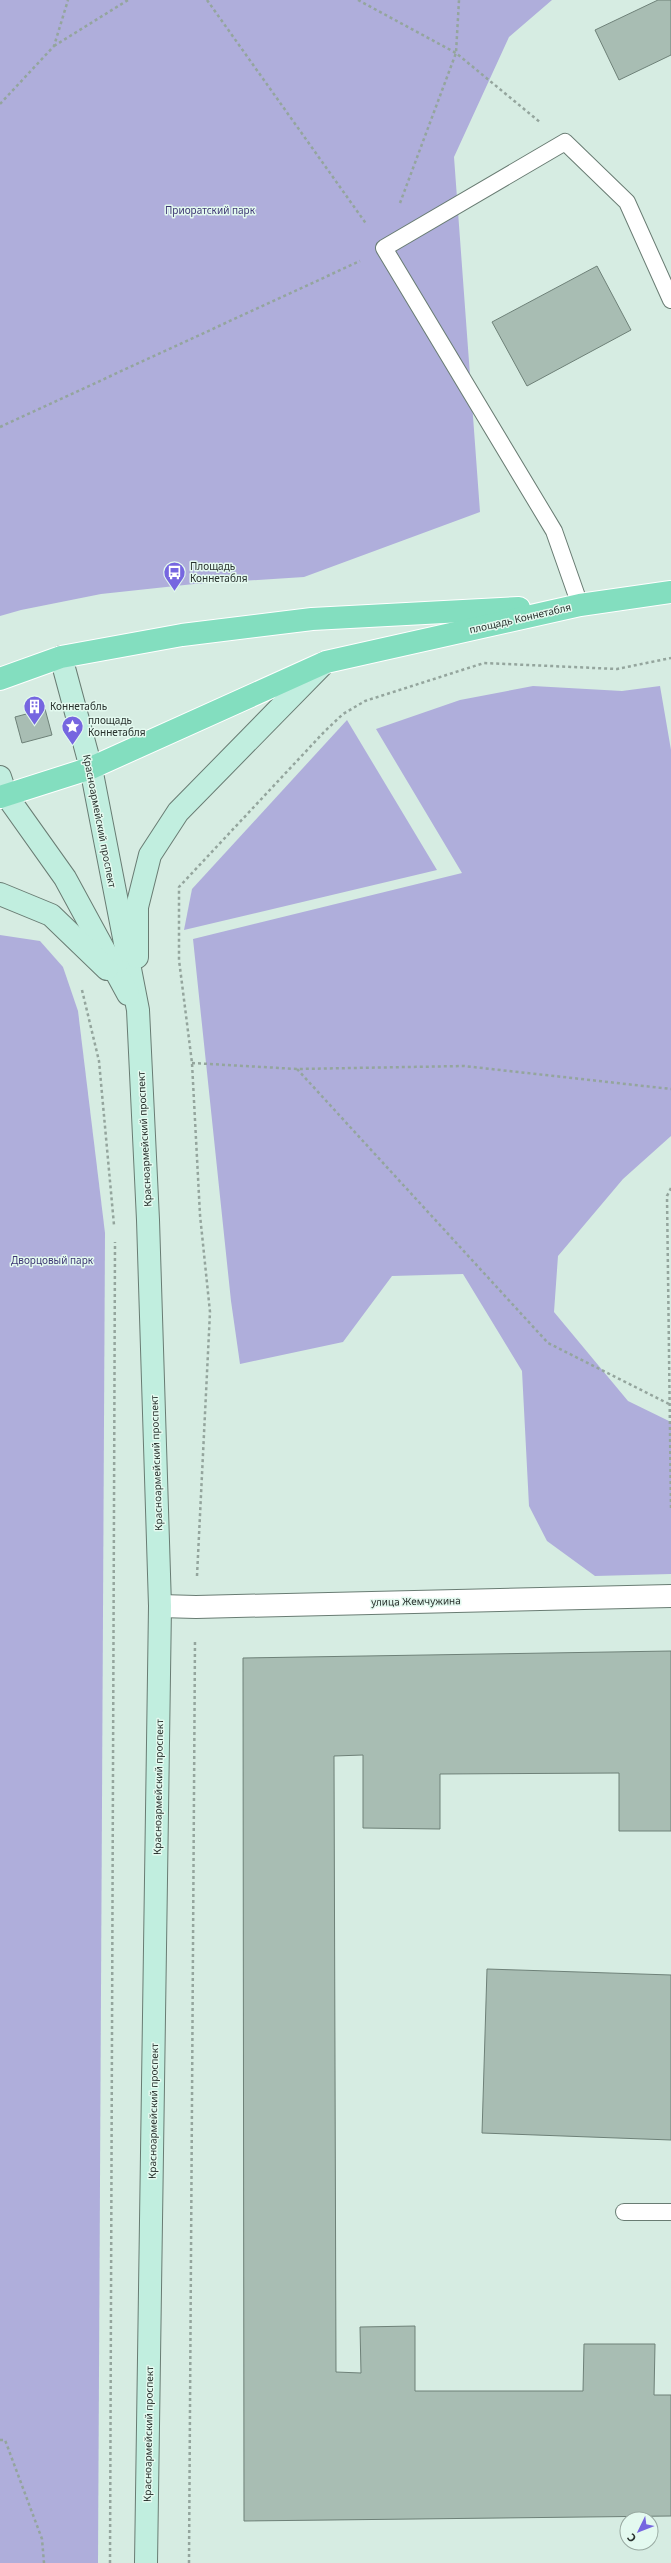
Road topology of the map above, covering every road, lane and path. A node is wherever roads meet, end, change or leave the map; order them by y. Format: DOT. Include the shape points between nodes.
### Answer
graph roads {
  1 [pos="68,0"];
  2 [pos="128,0"];
  3 [pos="207,0"];
  4 [pos="358,0"];
  5 [pos="459,0"];
  6 [pos="54,46"];
  7 [pos="456,53"];
  8 [pos="0,104"];
  9 [pos="565,142"];
  10 [pos="384,248"];
  11 [pos="671,300"];
  12 [pos="0,427"];
  13 [pos="671,592"];
  14 [pos="580,605"];
  15 [pos="61,658"];
  16 [pos="671,658"];
  17 [pos="326,662"];
  18 [pos="0,679"];
  19 [pos="91,768"];
  20 [pos="2,790"];
  21 [pos="0,894"];
  22 [pos="81,988"];
  23 [pos="138,1010"];
  24 [pos="192,1063"];
  25 [pos="298,1068"];
  26 [pos="671,1089"];
  27 [pos="671,1188"];
  28 [pos="114,1231"];
  29 [pos="114,1238"];
  30 [pos="670,1405"];
  31 [pos="671,1509"];
  32 [pos="671,1596"];
  33 [pos="160,1606"];
  34 [pos="196,1607"];
  35 [pos="624,2212"];
  36 [pos="671,2212"];
  37 [pos="0,2440"];
  38 [pos="44,2563"];
  39 [pos="110,2563"];
  40 [pos="146,2563"];
  41 [pos="189,2563"];
  1 -- 6 [label="path"];
  2 -- 6 [label="path"];
  3 -- 10 [label="path"];
  4 -- 7 [label="path"];
  5 -- 7 [label="path"];
  6 -- 8 [label="path"];
  7 -- 9 [label="path"];
  7 -- 10 [label="path"];
  9 -- 10 [label="lane"];
  9 -- 11 [label="lane" via="626,202"];
  10 -- 12 [label="path"];
  10 -- 14 [label="lane" via="554,531"];
  13 -- 14 [label="main road"];
  14 -- 15 [label="main road, площадь Коннетабля" via="312,619 182,635"];
  14 -- 17 [label="main road, площадь Коннетабля"];
  15 -- 18 [label="main road, площадь Коннетабля"];
  15 -- 19 [label="main road, Красноармейский проспект"];
  16 -- 24 [label="path" via="617,669 484,663 365,701 343,714 179,888 179,960"];
  17 -- 19 [label="main road, площадь Коннетабля"];
  17 -- 23 [label="main road" via="178,812 150,855 137,907"];
  19 -- 20 [label="main road, площадь Коннетабля"];
  19 -- 23 [label="main road, Красноармейский проспект"];
  20 -- 23 [label="main road, Красноармейский проспект" via="65,878"];
  21 -- 23 [label="main road" via="51,915 108,970"];
  22 -- 28 [label="path" via="99,1061"];
  23 -- 33 [label="main road, Красноармейский проспект"];
  24 -- 25 [label="path"];
  24 -- 34 [label="path" via="200,1215 210,1312"];
  25 -- 26 [label="path" via="464,1066"];
  25 -- 30 [label="path" via="548,1343"];
  27 -- 30 [label="path" via="667,1196"];
  29 -- 39 [label="path"];
  30 -- 31 [label="path"];
  32 -- 34 [label="street, улица Жемчужина"];
  33 -- 34 [label="street, улица Жемчужина"];
  33 -- 40 [label="main road, Красноармейский проспект"];
  34 -- 41 [label="path"];
  35 -- 36 [label="lane"];
  37 -- 38 [label="path" via="5,2440 42,2539"];
}
